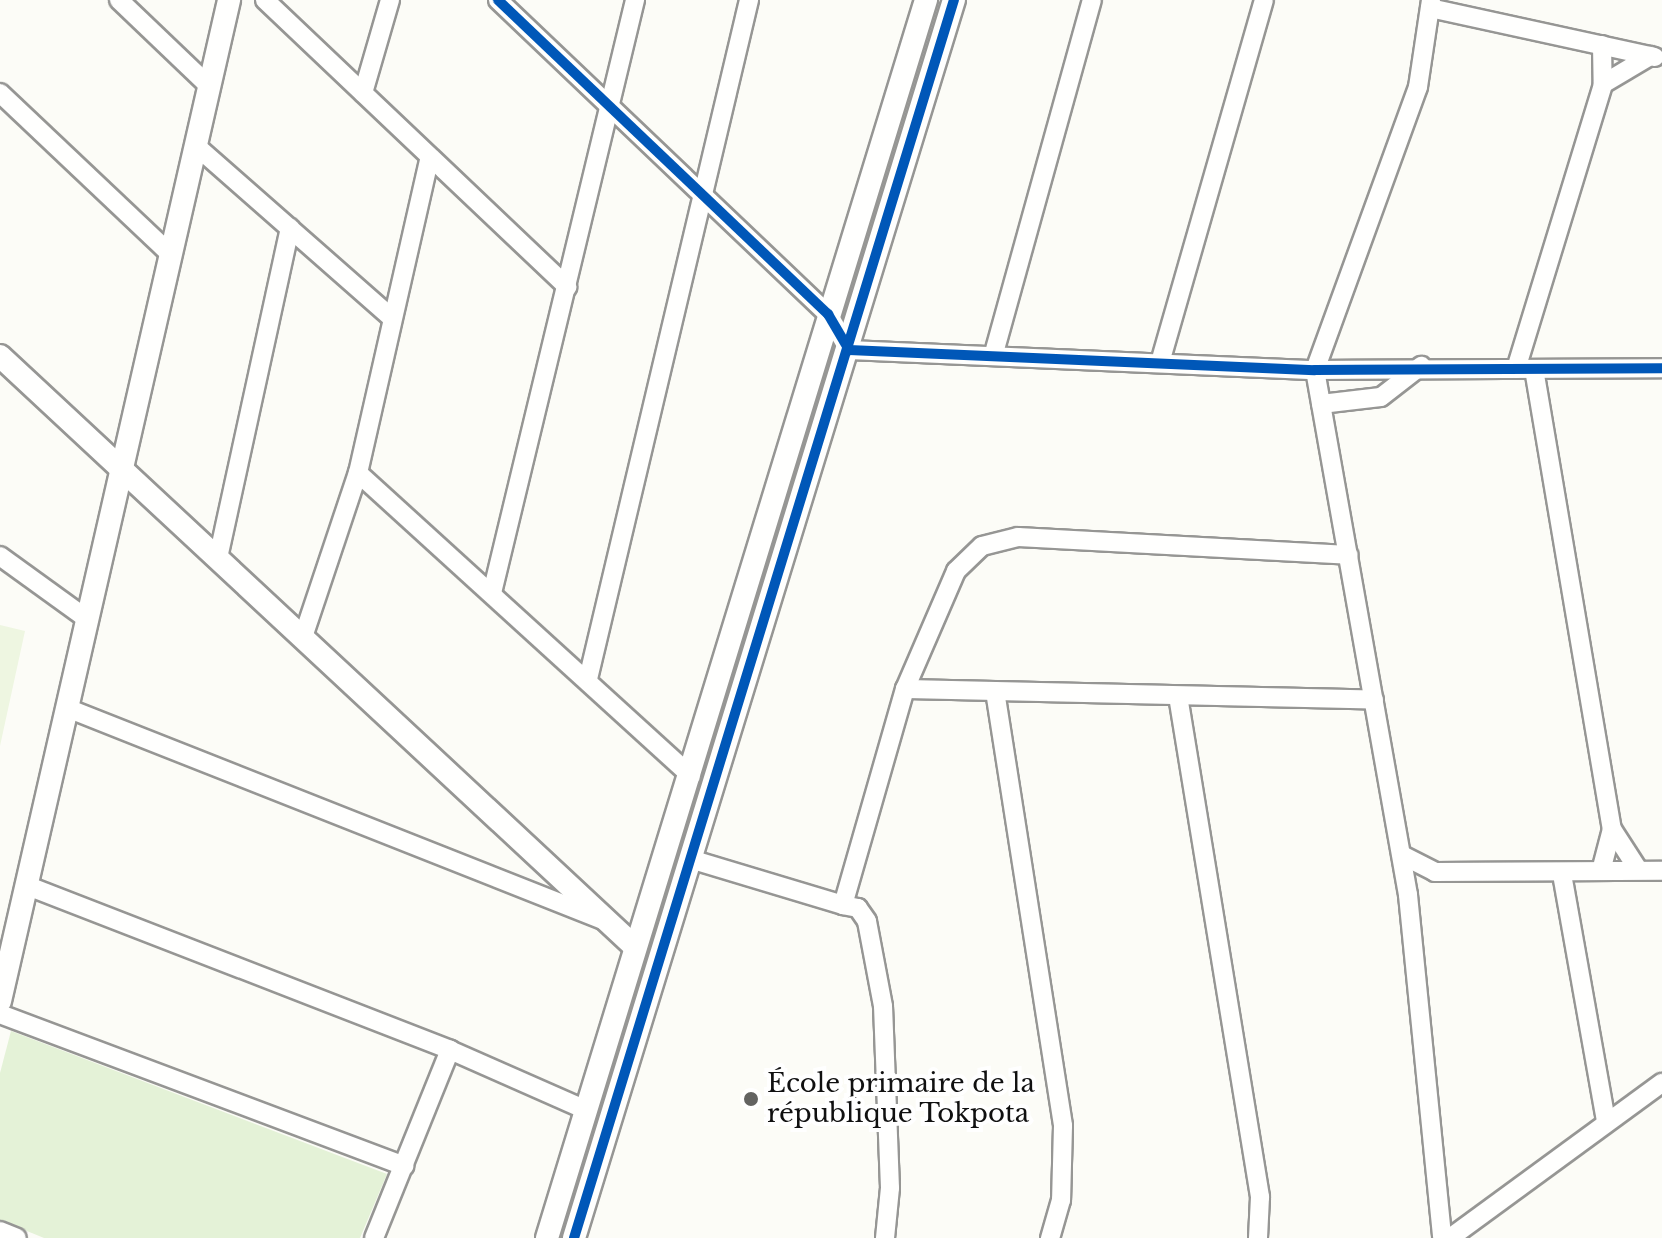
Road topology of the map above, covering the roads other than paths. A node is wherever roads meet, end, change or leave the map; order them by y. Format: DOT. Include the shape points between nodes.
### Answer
graph roads {
  1 [pos="119,0"];
  2 [pos="229,0"];
  3 [pos="265,0"];
  4 [pos="390,0"];
  5 [pos="498,0"];
  6 [pos="635,0"];
  7 [pos="749,0"];
  8 [pos="926,0"];
  9 [pos="954,0"];
  10 [pos="1092,0"];
  11 [pos="1264,0"];
  12 [pos="1431,4"];
  13 [pos="1602,45"];
  14 [pos="1656,58"];
  15 [pos="1603,84"];
  16 [pos="210,87"];
  17 [pos="0,93"];
  18 [pos="363,93"];
  19 [pos="612,108"];
  20 [pos="195,145"];
  21 [pos="430,157"];
  22 [pos="703,200"];
  23 [pos="290,228"];
  24 [pos="168,252"];
  25 [pos="567,287"];
  26 [pos="828,314"];
  27 [pos="392,318"];
  28 [pos="849,350"];
  29 [pos="994,353"];
  30 [pos="0,356"];
  31 [pos="1161,359"];
  32 [pos="1421,366"];
  33 [pos="1662,368"];
  34 [pos="1525,369"];
  35 [pos="1315,370"];
  36 [pos="1321,404"];
  37 [pos="120,467"];
  38 [pos="358,473"];
  39 [pos="1349,555"];
  40 [pos="0,556"];
  41 [pos="218,558"];
  42 [pos="492,593"];
  43 [pos="87,619"];
  44 [pos="303,637"];
  45 [pos="588,679"];
  46 [pos="905,689"];
  47 [pos="995,691"];
  48 [pos="1178,696"];
  49 [pos="1374,700"];
  50 [pos="67,708"];
  51 [pos="691,776"];
  52 [pos="1612,829"];
  53 [pos="1402,855"];
  54 [pos="690,859"];
  55 [pos="1637,868"];
  56 [pos="1601,871"];
  57 [pos="1662,871"];
  58 [pos="1435,872"];
  59 [pos="1562,874"];
  60 [pos="28,886"];
  61 [pos="1408,895"];
  62 [pos="843,905"];
  63 [pos="609,923"];
  64 [pos="634,946"];
  65 [pos="0,1001"];
  66 [pos="0,1014"];
  67 [pos="450,1050"];
  68 [pos="1662,1083"];
  69 [pos="586,1110"];
  70 [pos="1606,1120"];
  71 [pos="404,1166"];
  72 [pos="0,1231"];
  73 [pos="17,1238"];
  74 [pos="374,1238"];
  75 [pos="547,1238"];
  76 [pos="574,1238"];
  77 [pos="885,1238"];
  78 [pos="1050,1238"];
  79 [pos="1258,1238"];
  80 [pos="1442,1238"];
  81 [pos="1450,1238"];
  1 -- 16 [label="street"];
  2 -- 16 [label="street"];
  3 -- 18 [label="street"];
  4 -- 18 [label="street"];
  5 -- 19 [label="street"];
  6 -- 19 [label="street"];
  7 -- 22 [label="street"];
  8 -- 26 [label="street"];
  9 -- 28 [label="street"];
  10 -- 29 [label="street"];
  11 -- 31 [label="street"];
  12 -- 13 [label="street"];
  12 -- 35 [label="street" via="1418,87"];
  13 -- 14 [label="street"];
  13 -- 15 [label="street"];
  14 -- 15 [label="street"];
  15 -- 34 [label="street"];
  16 -- 20 [label="street"];
  17 -- 24 [label="street"];
  18 -- 21 [label="street"];
  19 -- 22 [label="street"];
  19 -- 25 [label="street"];
  20 -- 23 [label="street"];
  20 -- 24 [label="street"];
  21 -- 25 [label="street"];
  21 -- 27 [label="street"];
  22 -- 26 [label="street"];
  22 -- 45 [label="street"];
  23 -- 27 [label="street"];
  23 -- 41 [label="street"];
  24 -- 37 [label="street"];
  25 -- 42 [label="street"];
  26 -- 28 [label="street"];
  26 -- 51 [label="street"];
  27 -- 38 [label="street"];
  28 -- 29 [label="street"];
  28 -- 54 [label="street"];
  29 -- 31 [label="street"];
  30 -- 37 [label="street"];
  31 -- 35 [label="street"];
  32 -- 34 [label="street"];
  32 -- 35 [label="street"];
  32 -- 36 [label="street" via="1381,397"];
  33 -- 34 [label="street"];
  34 -- 52 [label="street"];
  35 -- 36 [label="street"];
  36 -- 39 [label="street"];
  37 -- 41 [label="street"];
  37 -- 43 [label="street"];
  38 -- 42 [label="street"];
  38 -- 44 [label="street"];
  39 -- 46 [label="street" via="998,539 956,571"];
  39 -- 49 [label="street"];
  40 -- 43 [label="street"];
  41 -- 44 [label="street"];
  42 -- 45 [label="street"];
  43 -- 50 [label="street"];
  44 -- 63 [label="street"];
  45 -- 51 [label="street"];
  46 -- 47 [label="street"];
  46 -- 62 [label="street"];
  47 -- 48 [label="street"];
  47 -- 78 [label="street" via="1063,1126 1061,1200"];
  48 -- 49 [label="street"];
  48 -- 79 [label="street" via="1260,1197"];
  49 -- 53 [label="street"];
  50 -- 60 [label="street"];
  50 -- 63 [label="street"];
  51 -- 64 [label="street"];
  52 -- 55 [label="street"];
  52 -- 56 [label="street"];
  53 -- 58 [label="street"];
  53 -- 61 [label="street"];
  54 -- 62 [label="street"];
  54 -- 76 [label="street"];
  55 -- 56 [label="street"];
  55 -- 57 [label="street"];
  56 -- 59 [label="street"];
  58 -- 59 [label="street"];
  58 -- 61 [label="street"];
  59 -- 70 [label="street"];
  60 -- 65 [label="street"];
  60 -- 67 [label="street"];
  61 -- 80 [label="street"];
  62 -- 77 [label="street" via="865,914 883,1006 890,1188"];
  63 -- 64 [label="street"];
  64 -- 69 [label="street"];
  66 -- 71 [label="street"];
  67 -- 69 [label="street"];
  67 -- 71 [label="street"];
  68 -- 70 [label="street"];
  69 -- 75 [label="street"];
  70 -- 81 [label="street"];
  71 -- 74 [label="street"];
  72 -- 73 [label="street"];
}
